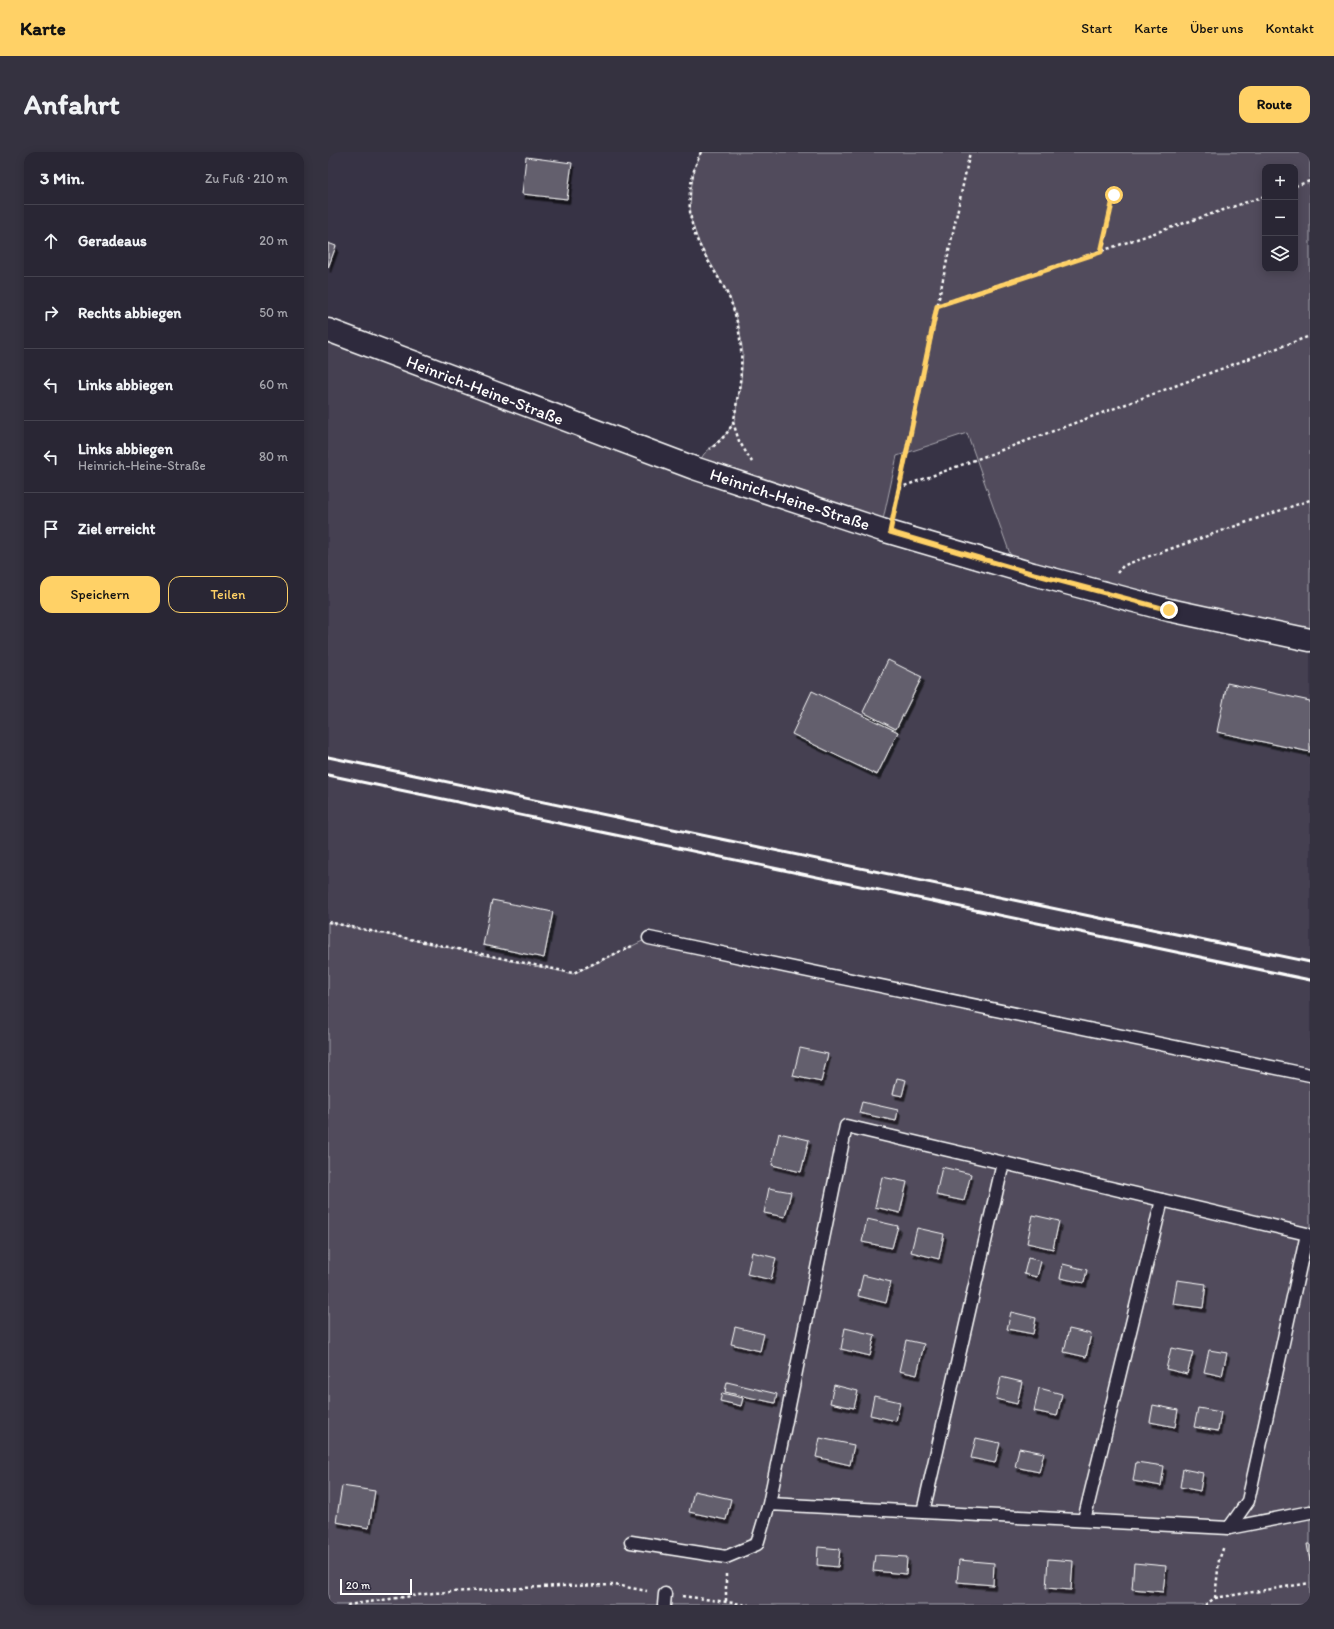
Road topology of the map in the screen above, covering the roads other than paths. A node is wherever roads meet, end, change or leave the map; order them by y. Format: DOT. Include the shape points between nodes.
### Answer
graph roads {
  1 [pos="328,330"];
  2 [pos="1310,640"];
  3 [pos="649,938"];
  4 [pos="1310,1075"];
  5 [pos="1003,1163"];
  6 [pos="1162,1200"];
  7 [pos="769,1504"];
  8 [pos="923,1512"];
  9 [pos="1310,1512"];
  10 [pos="1084,1520"];
  11 [pos="1229,1528"];
  12 [pos="631,1542"];
  1 -- 2 [label="street, Heinrich-Heine-Straße" via="694,468 890,532 1169,610"];
  3 -- 4 [label="lane"];
  5 -- 6 [label="lane"];
  5 -- 7 [label="lane" via="846,1126"];
  5 -- 8 [label="lane"];
  6 -- 10 [label="lane"];
  6 -- 11 [label="lane" via="1307,1234 1248,1501"];
  7 -- 8 [label="lane"];
  7 -- 12 [label="lane" via="757,1544 726,1558"];
  8 -- 10 [label="lane"];
  9 -- 11 [label="lane"];
  10 -- 11 [label="lane"];
}
